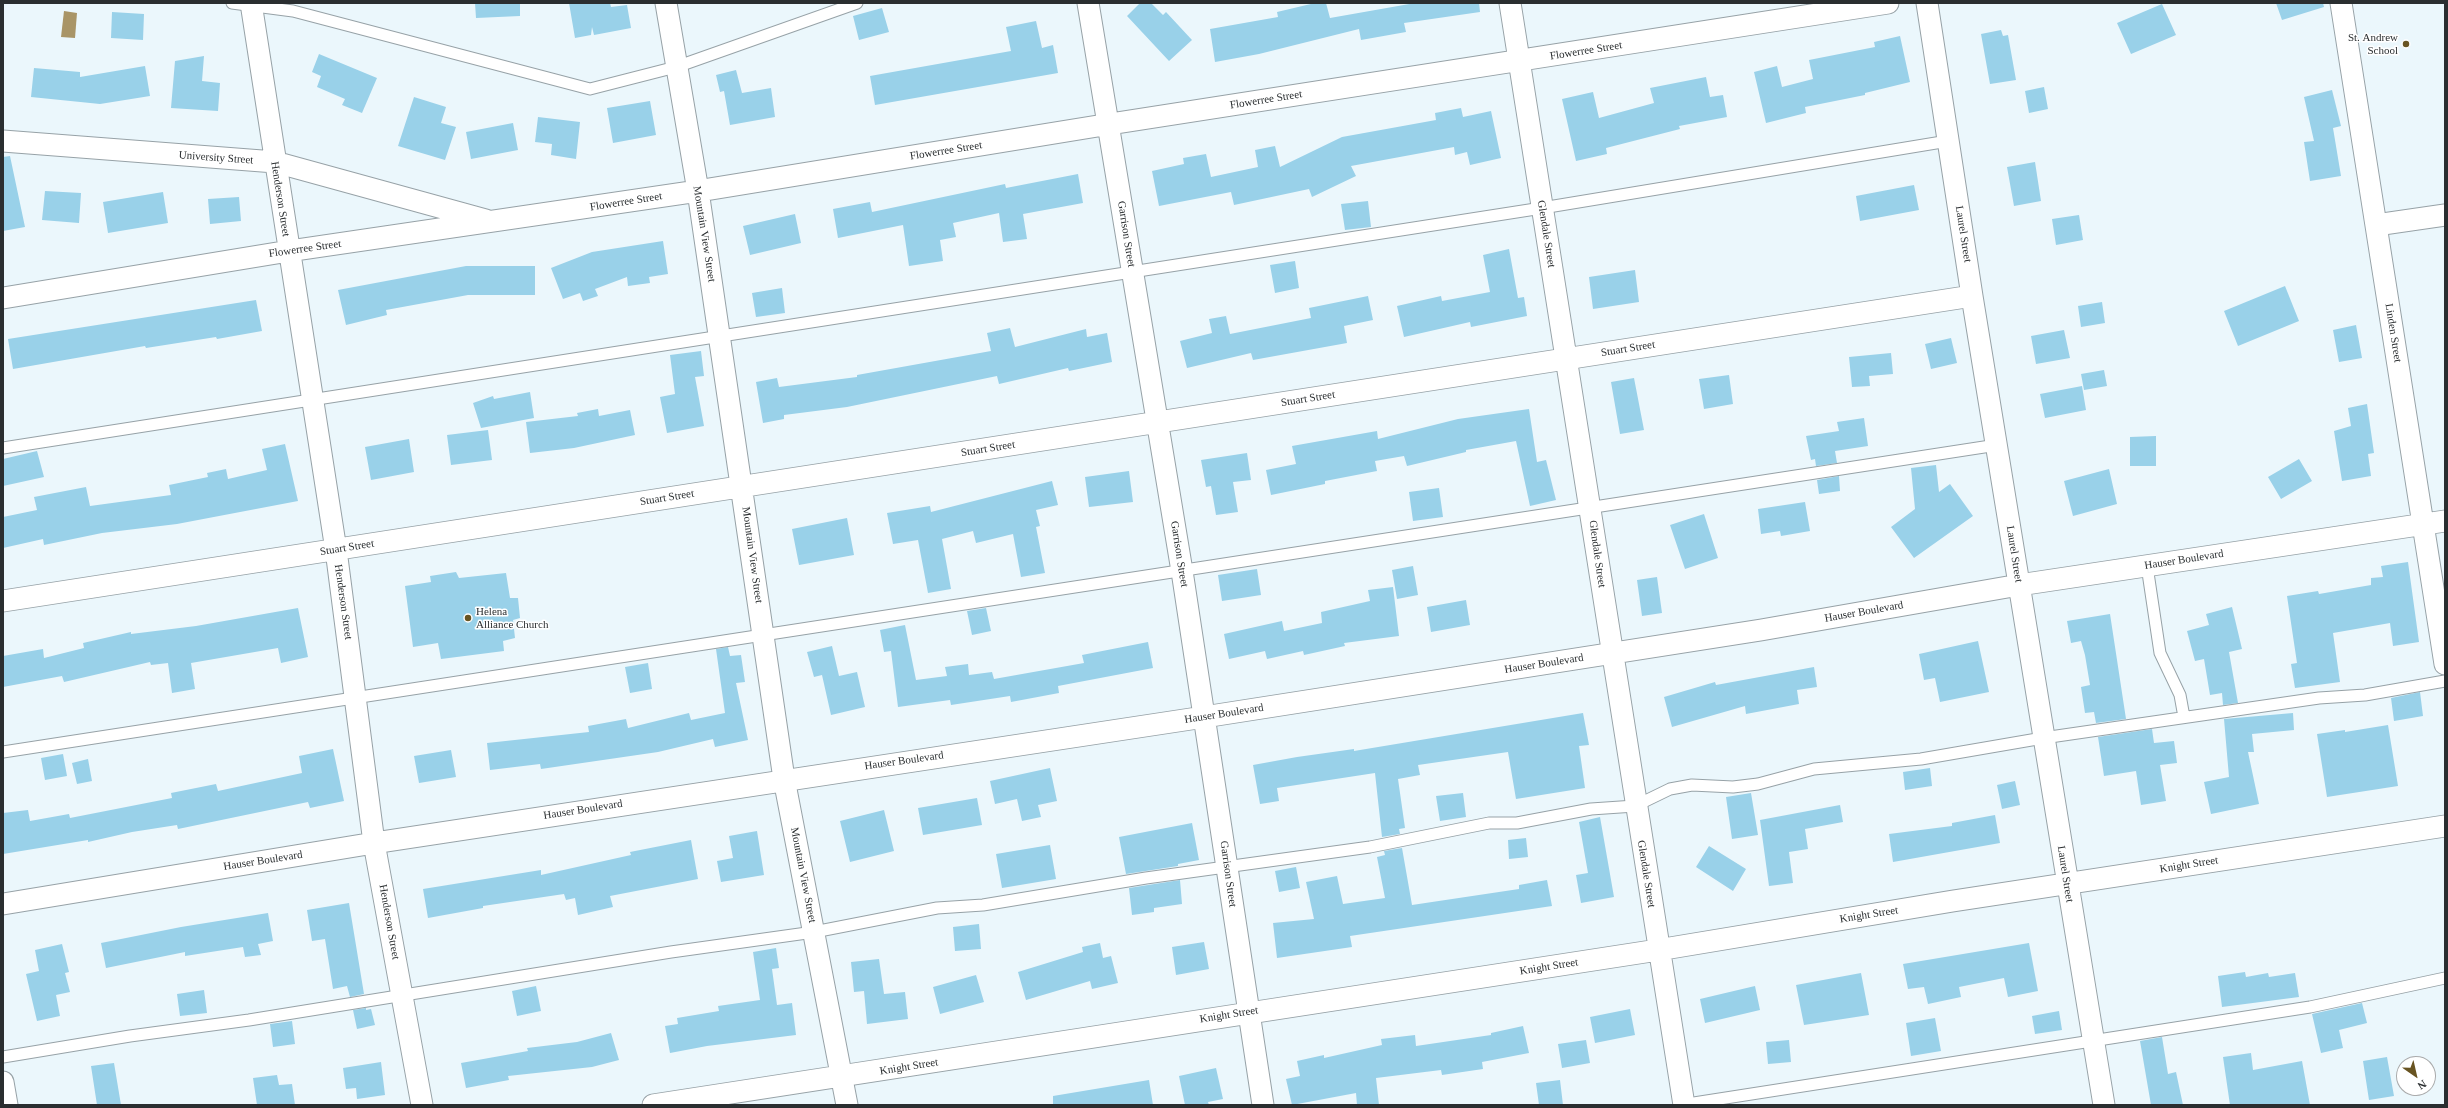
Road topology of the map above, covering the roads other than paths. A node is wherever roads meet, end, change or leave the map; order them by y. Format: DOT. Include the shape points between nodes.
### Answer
graph roads {
  1 [pos="244,3"];
  2 [pos="666,3"];
  3 [pos="857,3"];
  4 [pos="1088,3"];
  5 [pos="1510,3"];
  6 [pos="1888,3"];
  7 [pos="1927,3"];
  8 [pos="2341,3"];
  9 [pos="1519,62"];
  10 [pos="676,67"];
  11 [pos="1110,124"];
  12 [pos="1948,141"];
  13 [pos="3,142"];
  14 [pos="275,162"];
  15 [pos="698,191"];
  16 [pos="1542,208"];
  17 [pos="2445,216"];
  18 [pos="494,222"];
  19 [pos="2376,225"];
  20 [pos="289,251"];
  21 [pos="1132,272"];
  22 [pos="1972,296"];
  23 [pos="3,298"];
  24 [pos="720,335"];
  25 [pos="1566,359"];
  26 [pos="312,399"];
  27 [pos="1157,422"];
  28 [pos="1997,445"];
  29 [pos="3,448"];
  30 [pos="742,487"];
  31 [pos="1590,508"];
  32 [pos="2445,521"];
  33 [pos="2423,524"];
  34 [pos="336,550"];
  35 [pos="2147,566"];
  36 [pos="1182,571"];
  37 [pos="2019,585"];
  38 [pos="3,601"];
  39 [pos="763,635"];
  40 [pos="1611,654"];
  41 [pos="2445,664"];
  42 [pos="2445,681"];
  43 [pos="356,698"];
  44 [pos="1204,717"];
  45 [pos="2184,717"];
  46 [pos="2043,738"];
  47 [pos="3,752"];
  48 [pos="784,779"];
  49 [pos="1635,806"];
  50 [pos="2445,826"];
  51 [pos="374,843"];
  52 [pos="1227,868"];
  53 [pos="2067,884"];
  54 [pos="3,904"];
  55 [pos="814,932"];
  56 [pos="1658,950"];
  57 [pos="2445,978"];
  58 [pos="402,995"];
  59 [pos="1247,1012"];
  60 [pos="2093,1042"];
  61 [pos="3,1057"];
  62 [pos="842,1077"];
  63 [pos="3,1082"];
  64 [pos="7,1105"];
  65 [pos="422,1105"];
  66 [pos="653,1105"];
  67 [pos="847,1105"];
  68 [pos="1263,1105"];
  69 [pos="1680,1105"];
  70 [pos="1684,1105"];
  71 [pos="2104,1105"];
  1 -- 10 [label="lane" via="293,11 590,88"];
  1 -- 14 [label="street, Henderson Street"];
  2 -- 10 [label="street, Mountain View Street"];
  3 -- 10 [label="lane"];
  4 -- 11 [label="street, Garrison Street"];
  5 -- 9 [label="street, Glendale Street"];
  6 -- 9 [label="street, Flowerree Street"];
  7 -- 12 [label="street, Laurel Street"];
  8 -- 19 [label="street, Linden Street"];
  9 -- 11 [label="street, Flowerree Street"];
  9 -- 16 [label="street, Glendale Street"];
  10 -- 15 [label="street, Mountain View Street"];
  11 -- 15 [label="street, Flowerree Street"];
  11 -- 21 [label="street, Garrison Street"];
  12 -- 16 [label="lane"];
  12 -- 22 [label="street, Laurel Street"];
  13 -- 14 [label="street, University Street"];
  14 -- 18 [label="street, University Street"];
  14 -- 20 [label="street, Henderson Street"];
  15 -- 18 [label="street, Flowerree Street"];
  15 -- 24 [label="street, Mountain View Street"];
  16 -- 21 [label="lane"];
  16 -- 25 [label="street, Glendale Street"];
  17 -- 19 [label="street"];
  18 -- 20 [label="street, Flowerree Street"];
  19 -- 33 [label="street, Linden Street"];
  20 -- 23 [label="street, Flowerree Street"];
  20 -- 26 [label="street, Henderson Street"];
  21 -- 24 [label="lane"];
  21 -- 27 [label="street, Garrison Street"];
  22 -- 25 [label="street, Stuart Street"];
  22 -- 28 [label="street, Laurel Street"];
  24 -- 26 [label="lane"];
  24 -- 30 [label="street, Mountain View Street"];
  25 -- 27 [label="street, Stuart Street"];
  25 -- 31 [label="street, Glendale Street"];
  26 -- 29 [label="lane"];
  26 -- 34 [label="street, Henderson Street"];
  27 -- 30 [label="street, Stuart Street"];
  27 -- 36 [label="street, Garrison Street"];
  28 -- 31 [label="lane"];
  28 -- 37 [label="street, Laurel Street"];
  30 -- 34 [label="street, Stuart Street"];
  30 -- 39 [label="street, Mountain View Street"];
  31 -- 36 [label="lane"];
  31 -- 40 [label="street, Glendale Street"];
  32 -- 33 [label="street, Hauser Boulevard"];
  33 -- 35 [label="street, Hauser Boulevard"];
  33 -- 41 [label="street, Linden Street"];
  34 -- 38 [label="street, Stuart Street"];
  34 -- 43 [label="street, Henderson Street"];
  35 -- 37 [label="street, Hauser Boulevard"];
  35 -- 45 [label="lane" via="2160,654 2180,695"];
  36 -- 39 [label="lane"];
  36 -- 44 [label="street, Garrison Street"];
  37 -- 40 [label="street, Hauser Boulevard"];
  37 -- 46 [label="street, Laurel Street"];
  39 -- 43 [label="lane"];
  39 -- 48 [label="street, Mountain View Street"];
  40 -- 44 [label="street, Hauser Boulevard"];
  40 -- 49 [label="street, Glendale Street"];
  42 -- 45 [label="lane" via="2366,695 2319,698"];
  43 -- 47 [label="lane"];
  43 -- 51 [label="street, Henderson Street"];
  44 -- 48 [label="street, Hauser Boulevard"];
  44 -- 52 [label="street, Garrison Street"];
  45 -- 46 [label="lane"];
  46 -- 49 [label="lane" via="1921,759 1814,769 1758,784 1733,787 1692,785 1670,789"];
  46 -- 53 [label="street, Laurel Street"];
  48 -- 51 [label="street, Hauser Boulevard"];
  48 -- 55 [label="street, Mountain View Street"];
  49 -- 52 [label="lane" via="1591,809 1517,823 1489,823 1370,847"];
  49 -- 56 [label="street, Glendale Street"];
  50 -- 53 [label="street, Knight Street"];
  51 -- 54 [label="street, Hauser Boulevard"];
  51 -- 58 [label="street, Henderson Street"];
  52 -- 55 [label="lane" via="1146,878 983,905 937,908"];
  52 -- 59 [label="street, Garrison Street"];
  53 -- 56 [label="street, Knight Street"];
  53 -- 60 [label="street, Laurel Street"];
  55 -- 58 [label="lane"];
  55 -- 62 [label="street, Mountain View Street"];
  56 -- 59 [label="street, Knight Street"];
  56 -- 70 [label="street, Glendale Street"];
  57 -- 60 [label="lane" via="2310,1007"];
  58 -- 61 [label="lane"];
  58 -- 65 [label="street, Henderson Street"];
  59 -- 62 [label="street, Knight Street"];
  59 -- 68 [label="street, Garrison Street"];
  60 -- 70 [label="lane"];
  60 -- 71 [label="street, Laurel Street"];
  62 -- 66 [label="street, Knight Street"];
  62 -- 67 [label="street, Mountain View Street"];
  63 -- 64 [label="street"];
  69 -- 70 [label="lane"];
}
